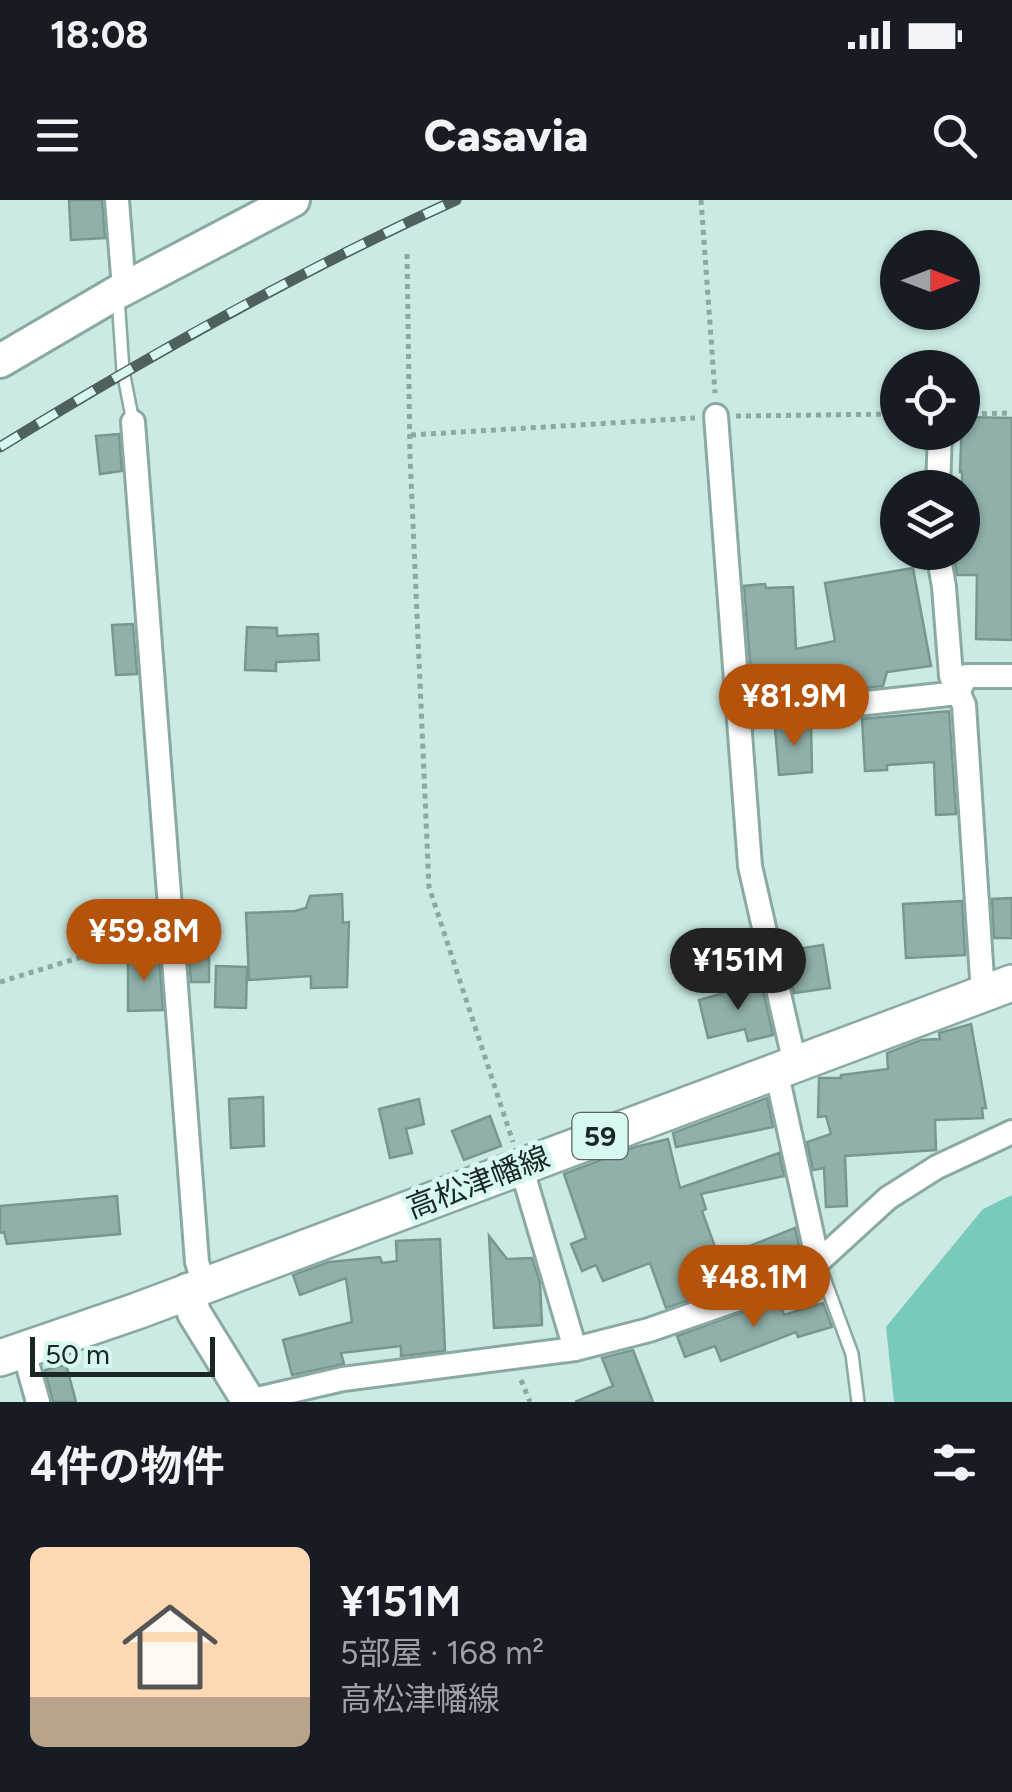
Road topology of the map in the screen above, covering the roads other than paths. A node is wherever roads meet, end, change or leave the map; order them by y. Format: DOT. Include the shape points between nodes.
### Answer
graph roads {
  1 [pos="117,200"];
  2 [pos="293,200"];
  3 [pos="121,291"];
  4 [pos="0,361"];
  5 [pos="716,416"];
  6 [pos="133,422"];
  7 [pos="941,570"];
  8 [pos="1012,676"];
  9 [pos="958,692"];
  10 [pos="739,717"];
  11 [pos="998,988"];
  12 [pos="786,1067"];
  13 [pos="1012,1132"];
  14 [pos="521,1166"];
  15 [pos="818,1262"];
  16 [pos="196,1287"];
  17 [pos="575,1348"];
  18 [pos="12,1355"];
  19 [pos="247,1401"];
  20 [pos="38,1402"];
  21 [pos="858,1402"];
  1 -- 3 [label="street"];
  2 -- 3 [label="street"];
  3 -- 4 [label="street"];
  3 -- 6 [label="lane" via="123,371"];
  5 -- 10 [label="street"];
  6 -- 16 [label="street"];
  7 -- 9 [label="street"];
  8 -- 9 [label="street" via="966,676"];
  9 -- 10 [label="street"];
  9 -- 11 [label="street"];
  10 -- 12 [label="street" via="750,866"];
  11 -- 12 [label="main road, 高松津幡線 / 59"];
  12 -- 14 [label="main road, 高松津幡線 / 59"];
  12 -- 15 [label="street"];
  13 -- 15 [label="street" via="888,1198"];
  14 -- 16 [label="main road, 高松津幡線 / 59"];
  14 -- 17 [label="street"];
  15 -- 17 [label="street" via="744,1297"];
  15 -- 21 [label="lane" via="852,1354"];
  16 -- 18 [label="main road, 高松津幡線 / 59"];
  16 -- 19 [label="street" via="194,1313"];
  17 -- 19 [label="street" via="343,1379"];
  18 -- 20 [label="street"];
}
